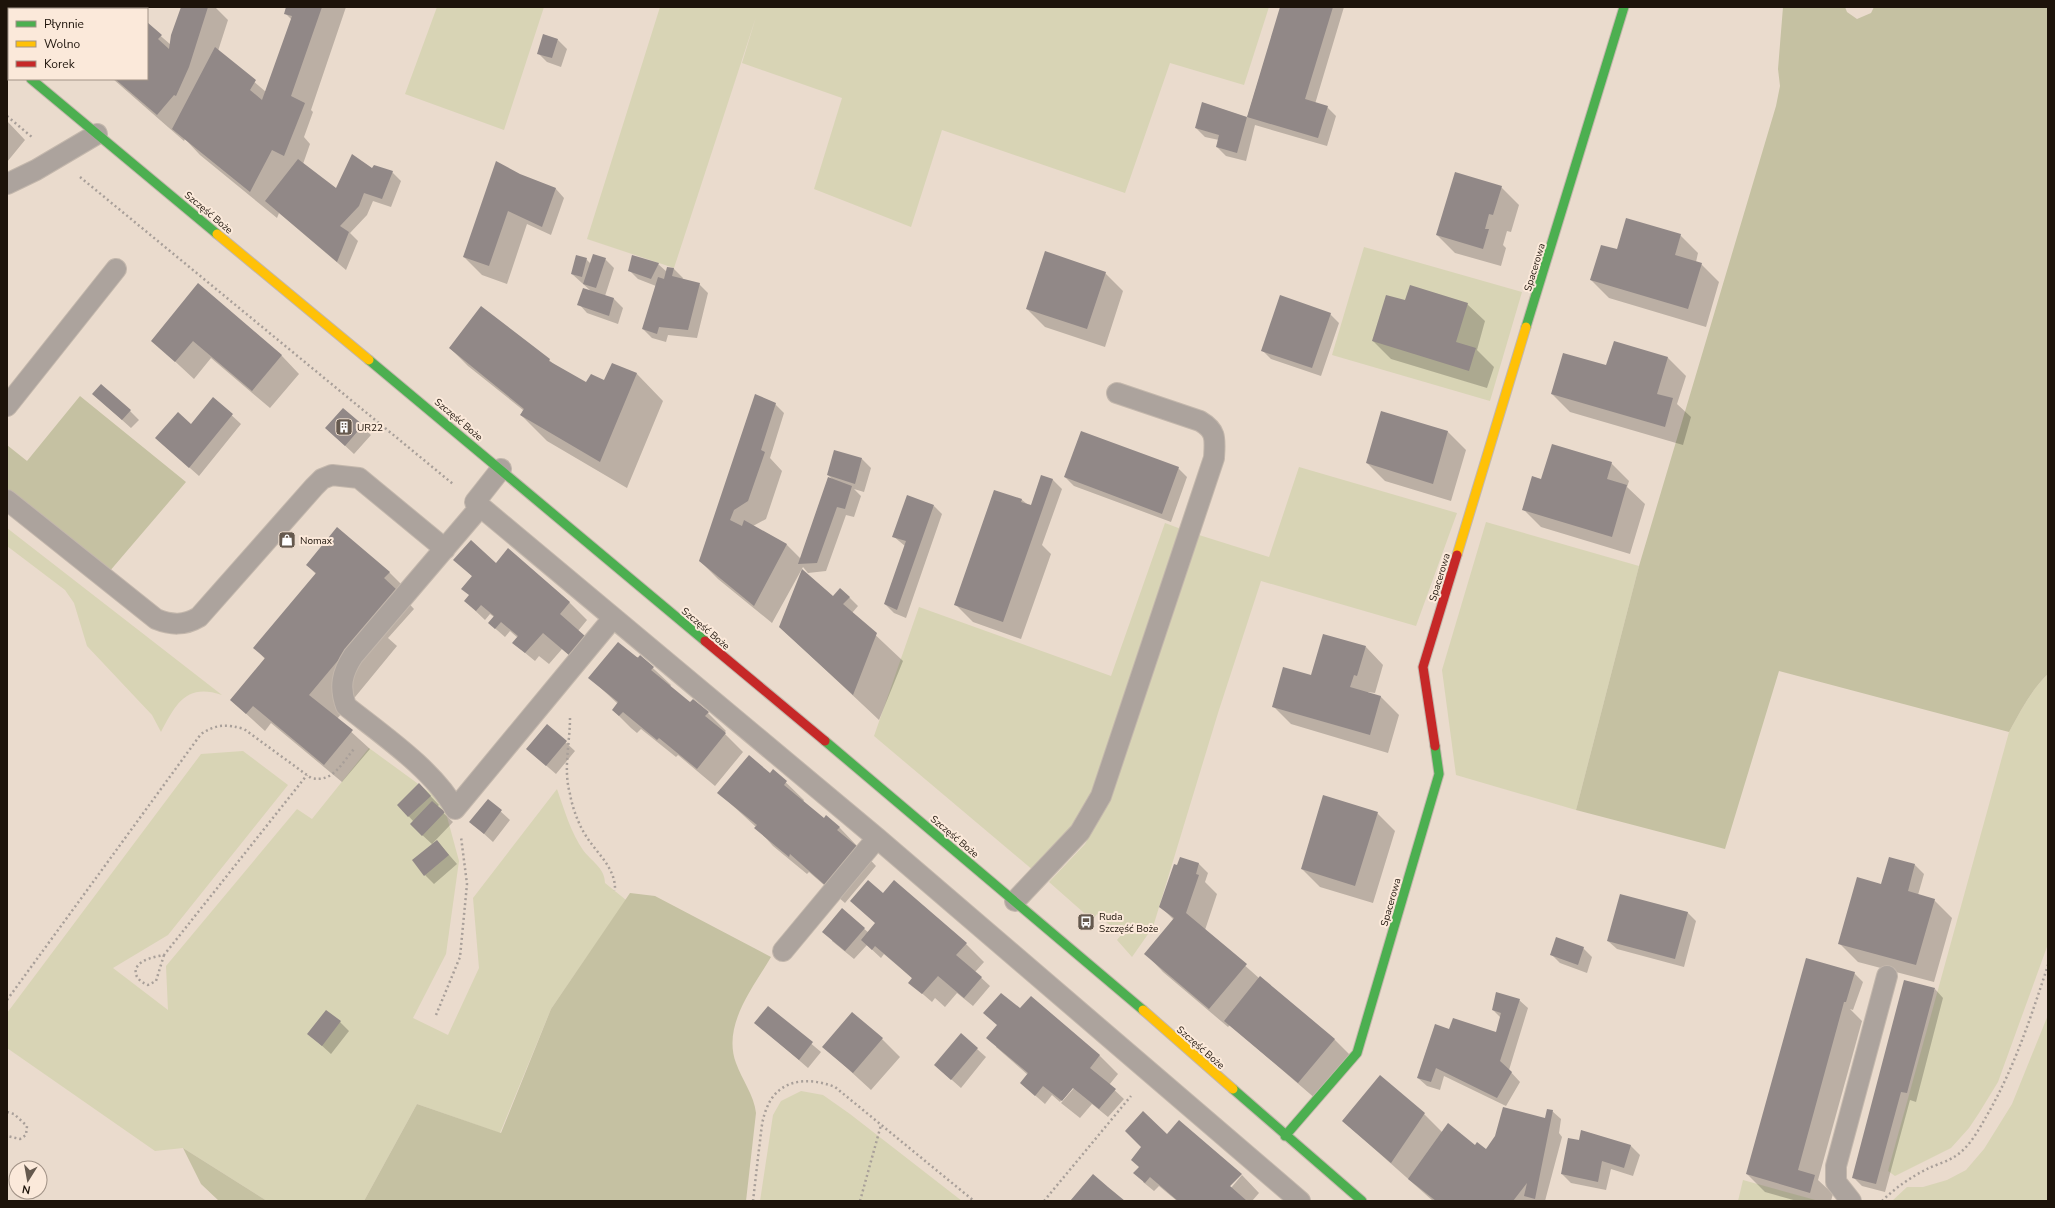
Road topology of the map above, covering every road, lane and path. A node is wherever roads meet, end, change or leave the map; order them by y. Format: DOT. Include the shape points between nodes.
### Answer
graph roads {
  1 [pos="1624,7"];
  2 [pos="32,80"];
  3 [pos="7,116"];
  4 [pos="97,134"];
  5 [pos="57,158"];
  6 [pos="7,184"];
  7 [pos="116,268"];
  8 [pos="1117,393"];
  9 [pos="7,406"];
  10 [pos="501,469"];
  11 [pos="7,500"];
  12 [pos="477,504"];
  13 [pos="445,549"];
  14 [pos="613,618"];
  15 [pos="569,671"];
  16 [pos="372,728"];
  17 [pos="307,775"];
  18 [pos="455,809"];
  19 [pos="877,838"];
  20 [pos="615,892"];
  21 [pos="1015,901"];
  22 [pos="783,951"];
  23 [pos="164,955"];
  24 [pos="2048,965"];
  25 [pos="1887,976"];
  26 [pos="7,1000"];
  27 [pos="436,1015"];
  28 [pos="1151,1072"];
  29 [pos="7,1112"];
  30 [pos="881,1125"];
  31 [pos="7,1136"];
  32 [pos="1285,1136"];
  33 [pos="753,1201"];
  34 [pos="860,1201"];
  35 [pos="974,1201"];
  36 [pos="1044,1201"];
  37 [pos="1300,1201"];
  38 [pos="1362,1201"];
  39 [pos="1851,1201"];
  40 [pos="1882,1201"];
  1 -- 32 [label="street, Spacerowa" via="1423,667 1439,774 1357,1053"];
  2 -- 4 [label="street, Szczęść Boże"];
  3 -- 5 [label="path"];
  4 -- 5 [label="lane"];
  4 -- 10 [label="street, Szczęść Boże"];
  5 -- 6 [label="lane"];
  5 -- 12 [label="path"];
  7 -- 9 [label="lane"];
  8 -- 21 [label="lane" via="1211,427 1216,440 1214,458 1101,796 1080,832"];
  10 -- 12 [label="lane"];
  10 -- 21 [label="street, Szczęść Boże"];
  11 -- 13 [label="lane" via="156,619 167,624 190,622 199,617 314,487 332,475 359,478"];
  12 -- 13 [label="lane"];
  12 -- 14 [label="lane"];
  13 -- 16 [label="lane" via="346,666 342,693 346,706"];
  14 -- 15 [label="lane"];
  14 -- 19 [label="lane"];
  15 -- 18 [label="lane"];
  15 -- 20 [label="path" via="570,733 567,775 570,794 583,830 613,872"];
  16 -- 17 [label="path" via="329,778 320,780"];
  16 -- 18 [label="lane" via="441,786"];
  17 -- 23 [label="path"];
  17 -- 26 [label="path" via="244,730 232,725 220,725 201,734"];
  18 -- 27 [label="path" via="467,884 463,930 456,970"];
  19 -- 22 [label="lane"];
  19 -- 28 [label="lane"];
  21 -- 32 [label="street, Szczęść Boże"];
  23 -- 23 [label="path" via="141,962 135,975 140,982 148,985 156,980"];
  24 -- 40 [label="path" via="2028,1029 2013,1065 1974,1138 1955,1157 1904,1182"];
  25 -- 39 [label="lane" via="1836,1166 1836,1182"];
  28 -- 36 [label="path"];
  28 -- 37 [label="lane"];
  29 -- 31 [label="path" via="14,1114 27,1126 26,1135 20,1139"];
  30 -- 33 [label="path" via="834,1087 812,1081 788,1083 774,1095 765,1111"];
  30 -- 34 [label="path"];
  30 -- 35 [label="path"];
  32 -- 38 [label="street, Szczęść Boże"];
}
